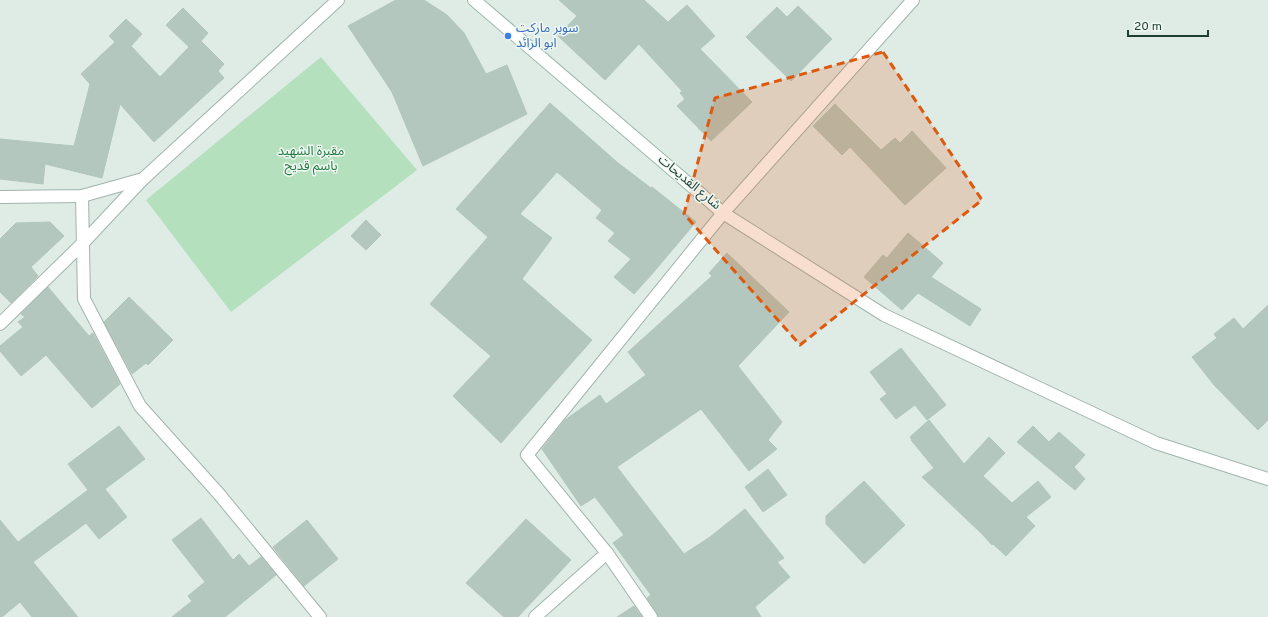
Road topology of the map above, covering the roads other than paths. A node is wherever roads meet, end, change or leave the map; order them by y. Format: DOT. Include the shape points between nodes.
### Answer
graph roads {
  1 [pos="338,0"];
  2 [pos="474,0"];
  3 [pos="913,0"];
  4 [pos="143,179"];
  5 [pos="82,196"];
  6 [pos="0,197"];
  7 [pos="723,212"];
  8 [pos="83,243"];
  9 [pos="0,324"];
  10 [pos="1268,478"];
  11 [pos="606,553"];
  12 [pos="320,617"];
  13 [pos="535,617"];
  14 [pos="651,617"];
  1 -- 4 [label="street"];
  2 -- 7 [label="street, شارع القديحات"];
  3 -- 7 [label="street, شارع القديحات"];
  4 -- 5 [label="street"];
  4 -- 8 [label="street"];
  5 -- 6 [label="street"];
  5 -- 8 [label="street"];
  7 -- 10 [label="street" via="884,315 1156,443"];
  7 -- 11 [label="street" via="528,455"];
  8 -- 9 [label="street"];
  8 -- 12 [label="street" via="84,299 140,406 219,494"];
  11 -- 13 [label="street"];
  11 -- 14 [label="street"];
}
